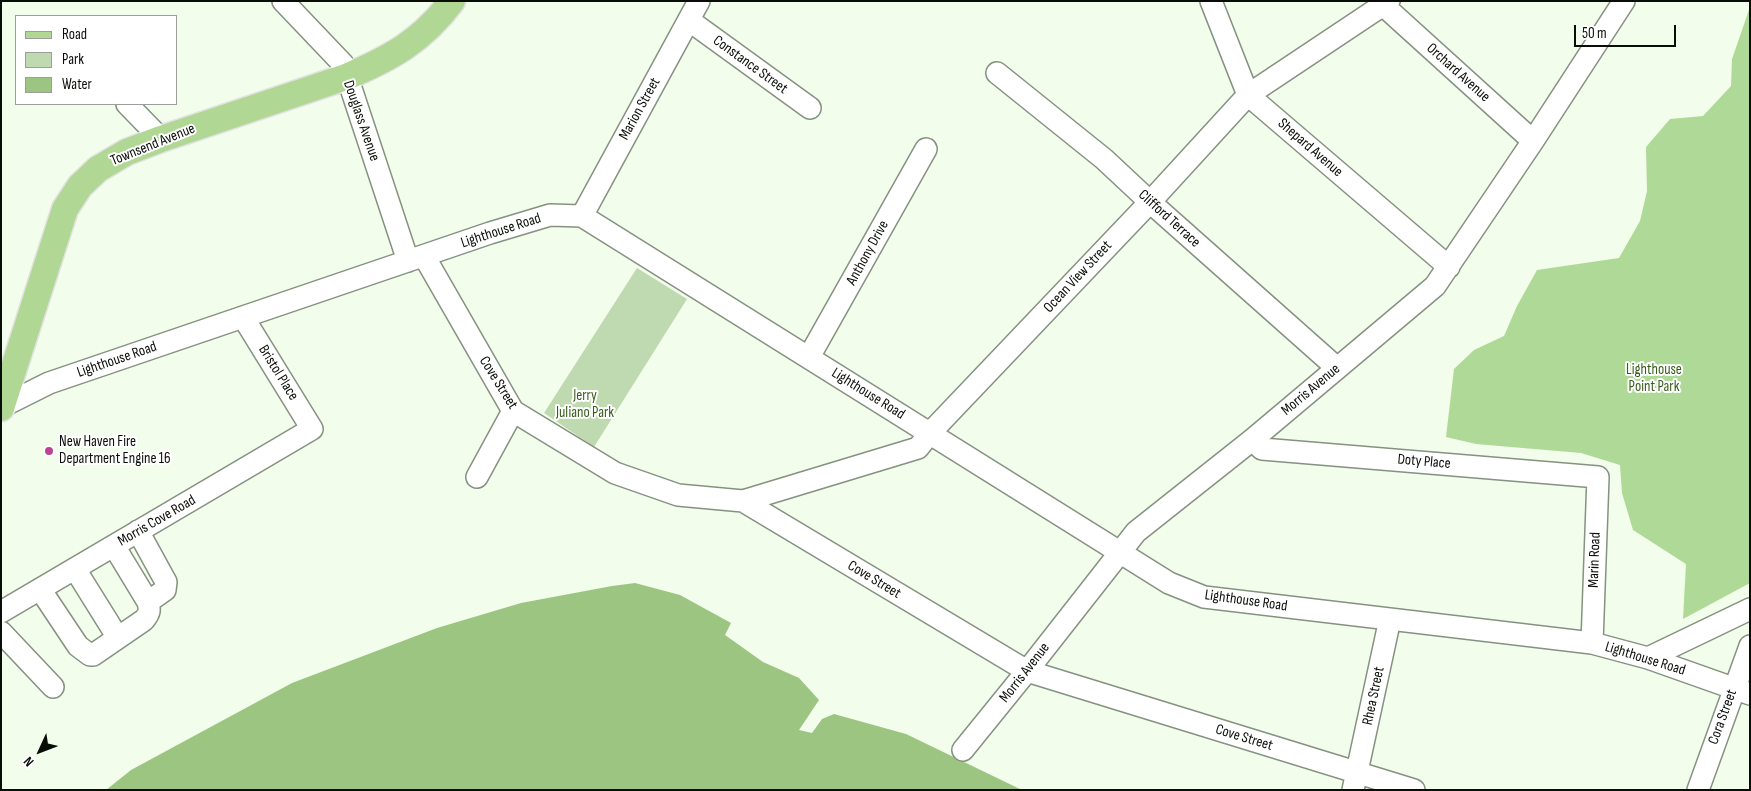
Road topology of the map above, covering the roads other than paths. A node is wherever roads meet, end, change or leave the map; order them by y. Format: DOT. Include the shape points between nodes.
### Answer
graph roads {
  1 [pos="283,1"];
  2 [pos="699,1"];
  3 [pos="1211,1"];
  4 [pos="1624,1"];
  5 [pos="1386,3"];
  6 [pos="447,8"];
  7 [pos="690,21"];
  8 [pos="997,73"];
  9 [pos="346,77"];
  10 [pos="1248,95"];
  11 [pos="129,105"];
  12 [pos="810,108"];
  13 [pos="160,139"];
  14 [pos="1533,141"];
  15 [pos="926,149"];
  16 [pos="1150,202"];
  17 [pos="582,216"];
  18 [pos="416,258"];
  19 [pos="1448,267"];
  20 [pos="243,317"];
  21 [pos="809,357"];
  22 [pos="1337,368"];
  23 [pos="1,408"];
  24 [pos="512,411"];
  25 [pos="312,429"];
  26 [pos="930,433"];
  27 [pos="1252,440"];
  28 [pos="477,477"];
  29 [pos="1598,477"];
  30 [pos="743,502"];
  31 [pos="138,531"];
  32 [pos="114,546"];
  33 [pos="1119,552"];
  34 [pos="75,569"];
  35 [pos="40,589"];
  36 [pos="148,602"];
  37 [pos="1750,609"];
  38 [pos="1,612"];
  39 [pos="1390,619"];
  40 [pos="1,632"];
  41 [pos="118,638"];
  42 [pos="1592,643"];
  43 [pos="1750,646"];
  44 [pos="1648,658"];
  45 [pos="1027,671"];
  46 [pos="53,687"];
  47 [pos="1742,691"];
  48 [pos="963,750"];
  49 [pos="1355,781"];
  50 [pos="1414,790"];
  51 [pos="1698,790"];
  1 -- 9 [label="street, Douglass Avenue" via="343,64"];
  2 -- 7 [label="street, Marion Street"];
  3 -- 10 [label="street, Shepard Avenue"];
  4 -- 14 [label="street, Morris Avenue"];
  5 -- 10 [label="street, Ocean View Street"];
  5 -- 14 [label="street, Orchard Avenue"];
  6 -- 9 [label="main road, Townsend Avenue" via="419,38 393,55"];
  7 -- 12 [label="street, Constance Street"];
  7 -- 17 [label="street, Marion Street"];
  8 -- 16 [label="street, Clifford Terrace" via="1104,159"];
  9 -- 13 [label="main road, Townsend Avenue"];
  9 -- 18 [label="street, Douglass Avenue"];
  10 -- 16 [label="street, Ocean View Street"];
  10 -- 19 [label="street, Shepard Avenue"];
  11 -- 13 [label="street"];
  13 -- 23 [label="main road, Townsend Avenue" via="127,152 98,169 80,186 65,209"];
  14 -- 19 [label="street, Morris Avenue"];
  15 -- 21 [label="street, Anthony Drive"];
  16 -- 22 [label="street, Clifford Terrace"];
  16 -- 26 [label="street, Ocean View Street"];
  17 -- 18 [label="street, Lighthouse Road" via="550,215"];
  17 -- 21 [label="street, Lighthouse Road"];
  18 -- 20 [label="street, Lighthouse Road"];
  18 -- 24 [label="street, Cove Street"];
  19 -- 22 [label="street, Morris Avenue" via="1434,286"];
  20 -- 23 [label="street, Lighthouse Road" via="49,383"];
  20 -- 25 [label="street, Bristol Place"];
  21 -- 26 [label="street, Lighthouse Road"];
  22 -- 27 [label="street, Morris Avenue"];
  24 -- 28 [label="street"];
  24 -- 30 [label="street, Cove Street" via="615,473 678,494"];
  25 -- 31 [label="street, Morris Cove Road"];
  26 -- 30 [label="street, Ocean View Street" via="918,448"];
  26 -- 33 [label="street, Lighthouse Road"];
  27 -- 29 [label="street, Doty Place" via="1262,448"];
  27 -- 33 [label="street, Morris Avenue" via="1136,532"];
  29 -- 42 [label="street, Marin Road"];
  30 -- 45 [label="street, Cove Street"];
  31 -- 32 [label="street, Morris Cove Road"];
  31 -- 36 [label="street" via="166,582 165,590"];
  32 -- 34 [label="street, Morris Cove Road"];
  32 -- 36 [label="street"];
  33 -- 39 [label="street, Lighthouse Road" via="1168,583 1204,597"];
  33 -- 45 [label="street, Morris Avenue"];
  34 -- 35 [label="street, Morris Cove Road"];
  34 -- 41 [label="street"];
  35 -- 38 [label="street, Morris Cove Road"];
  35 -- 41 [label="street" via="78,646 90,655"];
  36 -- 41 [label="street" via="149,614"];
  37 -- 44 [label="street"];
  39 -- 42 [label="street, Lighthouse Road"];
  39 -- 49 [label="street, Rhea Street"];
  40 -- 46 [label="street"];
  42 -- 44 [label="street, Lighthouse Road"];
  43 -- 47 [label="street, Cora Street"];
  44 -- 47 [label="street, Lighthouse Road"];
  45 -- 48 [label="street, Morris Avenue"];
  45 -- 49 [label="street, Cove Street"];
  47 -- 51 [label="street, Cora Street"];
  49 -- 50 [label="street, Cove Street"];
}
